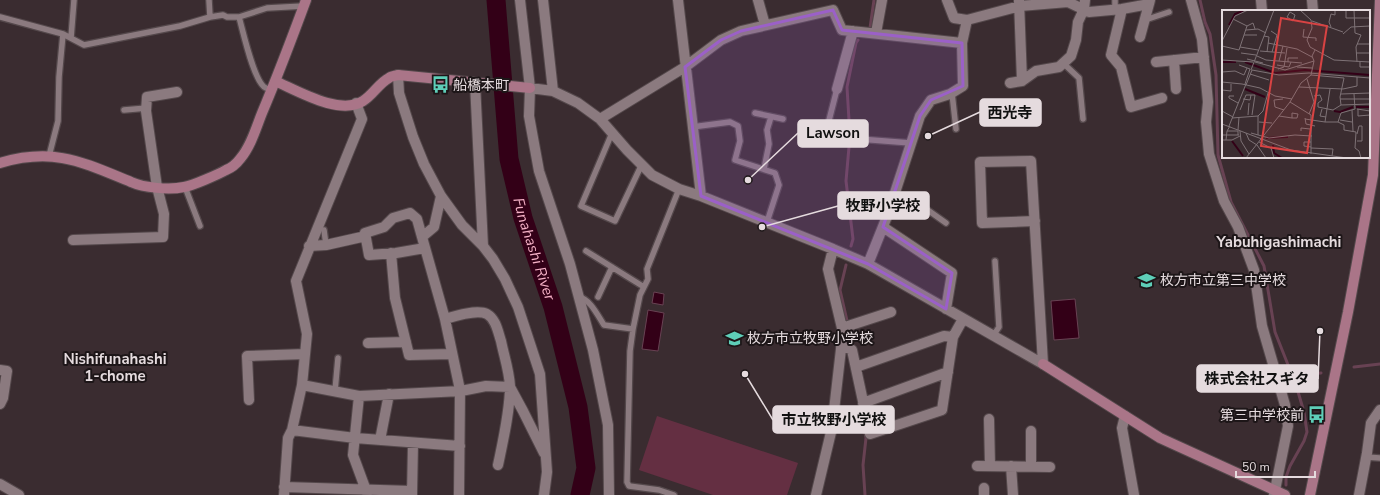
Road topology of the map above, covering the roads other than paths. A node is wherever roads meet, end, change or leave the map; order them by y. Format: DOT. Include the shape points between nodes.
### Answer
graph roads {
  1 [pos="74,0"];
  2 [pos="209,0"];
  3 [pos="520,0"];
  4 [pos="543,0"];
  5 [pos="678,0"];
  6 [pos="758,0"];
  7 [pos="882,0"];
  8 [pos="947,0"];
  9 [pos="1191,0"];
  10 [pos="1261,0"];
  11 [pos="1312,0"];
  12 [pos="1380,0"];
  13 [pos="1150,2"];
  14 [pos="305,3"];
  15 [pos="1019,3"];
  16 [pos="1084,5"];
  17 [pos="1117,6"];
  18 [pos="1262,10"];
  19 [pos="1313,10"];
  20 [pos="1169,12"];
  21 [pos="0,17"];
  22 [pos="210,17"];
  23 [pos="240,17"];
  24 [pos="967,20"];
  25 [pos="1144,20"];
  26 [pos="765,25"];
  27 [pos="853,31"];
  28 [pos="876,33"];
  29 [pos="63,34"];
  30 [pos="1140,37"];
  31 [pos="71,38"];
  32 [pos="962,43"];
  33 [pos="1204,57"];
  34 [pos="1174,60"];
  35 [pos="1156,62"];
  36 [pos="1063,63"];
  37 [pos="685,67"];
  38 [pos="398,75"];
  39 [pos="1022,80"];
  40 [pos="475,82"];
  41 [pos="1010,83"];
  42 [pos="271,87"];
  43 [pos="530,88"];
  44 [pos="837,89"];
  45 [pos="1176,89"];
  46 [pos="553,91"];
  47 [pos="177,92"];
  48 [pos="952,93"];
  49 [pos="1162,98"];
  50 [pos="356,103"];
  51 [pos="147,108"];
  52 [pos="124,110"];
  53 [pos="755,113"];
  54 [pos="771,117"];
  55 [pos="600,119"];
  56 [pos="783,119"];
  57 [pos="1083,119"];
  58 [pos="692,127"];
  59 [pos="956,129"];
  60 [pos="612,133"];
  61 [pos="911,143"];
  62 [pos="49,156"];
  63 [pos="0,163"];
  64 [pos="642,164"];
  65 [pos="764,169"];
  66 [pos="1376,175"];
  67 [pos="157,187"];
  68 [pos="185,187"];
  69 [pos="680,189"];
  70 [pos="894,195"];
  71 [pos="441,196"];
  72 [pos="701,196"];
  73 [pos="1034,221"];
  74 [pos="767,222"];
  75 [pos="946,223"];
  76 [pos="200,226"];
  77 [pos="883,227"];
  78 [pos="324,230"];
  79 [pos="366,236"];
  80 [pos="422,237"];
  81 [pos="73,240"];
  82 [pos="326,245"];
  83 [pos="309,246"];
  84 [pos="483,246"];
  85 [pos="426,248"];
  86 [pos="834,249"];
  87 [pos="586,251"];
  88 [pos="391,253"];
  89 [pos="995,261"];
  90 [pos="868,264"];
  91 [pos="612,267"];
  92 [pos="644,287"];
  93 [pos="578,297"];
  94 [pos="598,297"];
  95 [pos="946,309"];
  96 [pos="891,312"];
  97 [pos="445,319"];
  98 [pos="963,319"];
  99 [pos="842,328"];
  100 [pos="632,329"];
  101 [pos="993,336"];
  102 [pos="953,337"];
  103 [pos="406,342"];
  104 [pos="368,343"];
  105 [pos="841,344"];
  106 [pos="305,354"];
  107 [pos="452,354"];
  108 [pos="338,358"];
  109 [pos="1043,364"];
  110 [pos="856,367"];
  111 [pos="0,370"];
  112 [pos="948,372"];
  113 [pos="302,385"];
  114 [pos="510,387"];
  115 [pos="460,390"];
  116 [pos="335,391"];
  117 [pos="389,394"];
  118 [pos="359,396"];
  119 [pos="249,400"];
  120 [pos="863,402"];
  121 [pos="0,404"];
  122 [pos="1380,410"];
  123 [pos="1125,416"];
  124 [pos="988,419"];
  125 [pos="292,430"];
  126 [pos="1030,431"];
  127 [pos="355,438"];
  128 [pos="380,440"];
  129 [pos="413,443"];
  130 [pos="460,446"];
  131 [pos="545,456"];
  132 [pos="1366,457"];
  133 [pos="1380,458"];
  134 [pos="498,465"];
  135 [pos="977,466"];
  136 [pos="990,466"];
  137 [pos="1011,466"];
  138 [pos="1031,466"];
  139 [pos="1050,467"];
  140 [pos="0,484"];
  141 [pos="284,491"];
  142 [pos="366,492"];
  143 [pos="412,493"];
  144 [pos="1275,493"];
  145 [pos="19,495"];
  146 [pos="459,495"];
  147 [pos="544,495"];
  148 [pos="609,495"];
  149 [pos="674,495"];
  150 [pos="816,495"];
  151 [pos="1013,495"];
  152 [pos="1134,495"];
  153 [pos="1285,495"];
  154 [pos="1310,495"];
  155 [pos="1359,495"];
  1 -- 31 [label="lane"];
  2 -- 22 [label="lane"];
  3 -- 43 [label="street"];
  4 -- 46 [label="street"];
  5 -- 37 [label="street"];
  6 -- 26 [label="street"];
  7 -- 28 [label="street"];
  8 -- 24 [label="street" via="954,18"];
  9 -- 33 [label="street" via="1202,39"];
  10 -- 18 [label="street"];
  11 -- 19 [label="street"];
  12 -- 66 [label="street"];
  13 -- 17 [label="street"];
  13 -- 25 [label="street"];
  14 -- 23 [label="lane" via="267,8"];
  14 -- 42 [label="street"];
  15 -- 16 [label="street" via="1068,2"];
  15 -- 24 [label="street"];
  15 -- 39 [label="street"];
  16 -- 17 [label="street" via="1089,12"];
  16 -- 36 [label="street" via="1071,56"];
  17 -- 49 [label="street" via="1110,55 1121,67 1131,107"];
  20 -- 25 [label="lane"];
  21 -- 29 [label="lane"];
  22 -- 23 [label="lane"];
  22 -- 31 [label="lane" via="180,26 84,45"];
  23 -- 42 [label="lane" via="255,72 263,86"];
  24 -- 32 [label="street"];
  25 -- 30 [label="street"];
  26 -- 27 [label="street" via="833,10 842,30"];
  26 -- 37 [label="street" via="741,31 722,40"];
  27 -- 28 [label="street"];
  27 -- 44 [label="street"];
  28 -- 32 [label="street"];
  29 -- 31 [label="lane"];
  29 -- 62 [label="lane" via="58,121"];
  32 -- 48 [label="street" via="963,86"];
  33 -- 34 [label="street"];
  33 -- 144 [label="street" via="1208,102 1206,122 1210,154 1224,201 1238,227 1254,270 1262,326 1285,405 1288,426"];
  34 -- 35 [label="street"];
  34 -- 45 [label="street"];
  36 -- 39 [label="street" via="1058,67 1036,71"];
  36 -- 57 [label="lane" via="1079,78"];
  37 -- 55 [label="street"];
  37 -- 58 [label="street"];
  38 -- 40 [label="street"];
  38 -- 50 [label="street" via="388,78 363,101"];
  38 -- 71 [label="street" via="399,93 413,137"];
  39 -- 41 [label="street"];
  40 -- 43 [label="street"];
  40 -- 84 [label="street"];
  42 -- 50 [label="street" via="336,105 348,106"];
  42 -- 68 [label="street" via="250,142 240,159 227,170"];
  43 -- 46 [label="street"];
  43 -- 93 [label="street" via="529,116 539,170 570,264"];
  44 -- 61 [label="lane" via="826,132 846,138"];
  46 -- 55 [label="street" via="578,103"];
  47 -- 51 [label="street" via="148,97"];
  48 -- 59 [label="lane"];
  48 -- 61 [label="street" via="931,100 920,116"];
  50 -- 83 [label="street" via="362,119"];
  51 -- 52 [label="lane"];
  51 -- 67 [label="street"];
  53 -- 54 [label="lane"];
  54 -- 56 [label="lane"];
  54 -- 65 [label="lane" via="767,130 769,144"];
  55 -- 60 [label="street"];
  58 -- 65 [label="lane" via="730,122 738,126 740,141 735,160"];
  58 -- 72 [label="street"];
  60 -- 64 [label="street"];
  60 -- 64 [label="lane" via="581,206 615,221"];
  61 -- 70 [label="street"];
  62 -- 63 [label="street" via="32,156"];
  62 -- 67 [label="street" via="69,158 133,183"];
  64 -- 69 [label="street" via="652,175"];
  65 -- 74 [label="lane" via="775,173 779,185"];
  66 -- 154 [label="street"];
  67 -- 68 [label="street"];
  67 -- 81 [label="street" via="164,214 163,237"];
  68 -- 76 [label="lane"];
  69 -- 72 [label="street"];
  69 -- 92 [label="lane" via="647,269 648,279"];
  70 -- 75 [label="lane" via="908,196"];
  70 -- 77 [label="street"];
  71 -- 80 [label="street" via="434,227"];
  71 -- 84 [label="street" via="462,225"];
  72 -- 74 [label="street"];
  73 -- 73 [label="street" via="982,223 980,162 1031,161"];
  73 -- 109 [label="street"];
  74 -- 86 [label="street"];
  77 -- 90 [label="street"];
  77 -- 95 [label="street" via="952,272"];
  78 -- 82 [label="lane"];
  79 -- 80 [label="street" via="365,233 384,227 393,218 410,213 417,219"];
  79 -- 82 [label="street"];
  79 -- 88 [label="street" via="369,255"];
  80 -- 85 [label="street"];
  82 -- 83 [label="street"];
  83 -- 106 [label="street" via="296,281 307,334"];
  84 -- 131 [label="street" via="497,266 518,307 540,374"];
  85 -- 88 [label="street"];
  85 -- 97 [label="street"];
  86 -- 90 [label="street"];
  86 -- 99 [label="street" via="828,269"];
  87 -- 91 [label="lane"];
  88 -- 103 [label="street" via="395,298"];
  89 -- 101 [label="lane" via="999,327"];
  90 -- 95 [label="street"];
  91 -- 92 [label="lane"];
  91 -- 94 [label="lane"];
  92 -- 100 [label="lane"];
  93 -- 100 [label="lane" via="584,298 604,325"];
  93 -- 148 [label="street" via="608,425"];
  95 -- 98 [label="street"];
  96 -- 99 [label="street"];
  97 -- 107 [label="street"];
  97 -- 114 [label="street" via="467,313 485,313 492,318 502,345"];
  98 -- 101 [label="street"];
  98 -- 102 [label="street"];
  99 -- 105 [label="street"];
  100 -- 149 [label="lane" via="629,486"];
  101 -- 109 [label="street"];
  102 -- 110 [label="street" via="944,336"];
  102 -- 112 [label="street"];
  103 -- 104 [label="street"];
  103 -- 107 [label="street" via="409,355"];
  105 -- 110 [label="street" via="852,350"];
  105 -- 150 [label="street" via="832,428"];
  106 -- 113 [label="street"];
  106 -- 119 [label="street" via="247,356"];
  107 -- 115 [label="street"];
  108 -- 116 [label="lane"];
  109 -- 123 [label="street"];
  110 -- 120 [label="street"];
  111 -- 121 [label="street" via="7,371"];
  112 -- 120 [label="street"];
  112 -- 120 [label="street" via="942,410 870,434"];
  113 -- 116 [label="street"];
  113 -- 125 [label="street"];
  114 -- 115 [label="street" via="486,386"];
  114 -- 131 [label="street"];
  114 -- 134 [label="street" via="505,435"];
  115 -- 117 [label="street"];
  115 -- 130 [label="street"];
  116 -- 118 [label="street"];
  117 -- 118 [label="street"];
  117 -- 128 [label="street"];
  118 -- 127 [label="street"];
  122 -- 132 [label="street" via="1371,423"];
  123 -- 144 [label="street" via="1160,438"];
  123 -- 152 [label="street" via="1122,428"];
  124 -- 136 [label="street"];
  125 -- 127 [label="street"];
  125 -- 141 [label="street" via="288,438"];
  126 -- 138 [label="street"];
  127 -- 128 [label="street"];
  127 -- 142 [label="street" via="353,455"];
  128 -- 129 [label="street"];
  129 -- 130 [label="street"];
  129 -- 143 [label="street"];
  130 -- 146 [label="street"];
  131 -- 147 [label="street" via="547,472"];
  132 -- 133 [label="lane"];
  132 -- 155 [label="street"];
  135 -- 136 [label="street"];
  136 -- 137 [label="street"];
  137 -- 138 [label="street"];
  137 -- 151 [label="street"];
  138 -- 139 [label="street"];
  140 -- 145 [label="street"];
  141 -- 142 [label="street"];
  142 -- 143 [label="street"];
  144 -- 153 [label="street"];
}
